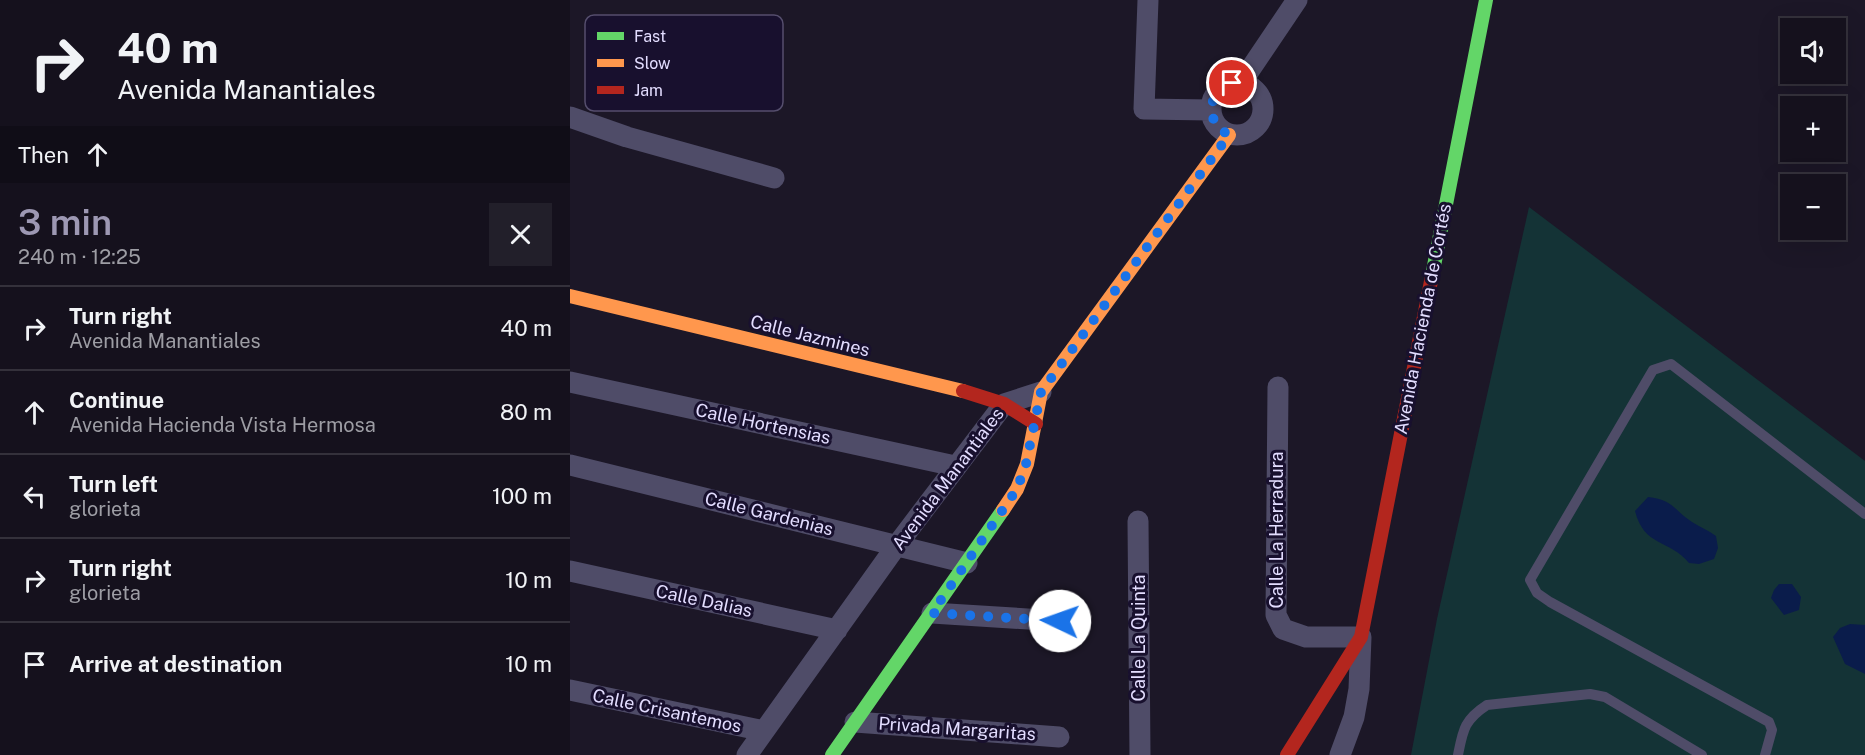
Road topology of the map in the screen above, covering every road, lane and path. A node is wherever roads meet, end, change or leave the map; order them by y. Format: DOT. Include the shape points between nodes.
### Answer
graph roads {
  1 [pos="1148,0"];
  2 [pos="1486,0"];
  3 [pos="1292,4"];
  4 [pos="1241,83"];
  5 [pos="1210,110"];
  6 [pos="570,117"];
  7 [pos="1229,135"];
  8 [pos="774,178"];
  9 [pos="570,296"];
  10 [pos="570,382"];
  11 [pos="1278,387"];
  12 [pos="1041,392"];
  13 [pos="1004,404"];
  14 [pos="1036,424"];
  15 [pos="570,465"];
  16 [pos="955,466"];
  17 [pos="1865,514"];
  18 [pos="1138,521"];
  19 [pos="897,545"];
  20 [pos="968,563"];
  21 [pos="570,571"];
  22 [pos="932,613"];
  23 [pos="1060,621"];
  24 [pos="837,630"];
  25 [pos="1361,638"];
  26 [pos="570,690"];
  27 [pos="855,722"];
  28 [pos="764,731"];
  29 [pos="1059,737"];
  30 [pos="747,755"];
  31 [pos="832,755"];
  32 [pos="1140,755"];
  33 [pos="1287,755"];
  34 [pos="1340,755"];
  35 [pos="1458,755"];
  36 [pos="1702,755"];
  37 [pos="1765,755"];
  1 -- 5 [label="street" via="1144,109"];
  2 -- 25 [label="street, Avenida Hacienda de Cortés"];
  3 -- 4 [label="street"];
  4 -- 5 [label="street" via="1232,83 1217,92"];
  4 -- 7 [label="street" via="1261,98 1263,115 1247,134"];
  5 -- 7 [label="street" via="1215,124"];
  6 -- 8 [label="street"];
  7 -- 12 [label="street"];
  9 -- 13 [label="street, Calle Jazmines"];
  10 -- 16 [label="street, Calle Hortensias"];
  11 -- 25 [label="street, Calle La Herradura" via="1276,615 1283,629 1306,637"];
  12 -- 13 [label="street, Avenida Manantiales"];
  12 -- 14 [label="street"];
  13 -- 14 [label="street, Calle Jazmines"];
  13 -- 16 [label="street, Avenida Manantiales"];
  14 -- 20 [label="street" via="1017,489"];
  15 -- 19 [label="street, Calle Gardenias"];
  16 -- 19 [label="street, Avenida Manantiales"];
  17 -- 37 [label="lane" via="1671,364 1653,370 1530,580 1537,593 1550,602 1768,722 1772,730"];
  18 -- 32 [label="street, Calle La Quinta"];
  19 -- 20 [label="street, Calle Gardenias"];
  19 -- 24 [label="street, Avenida Manantiales"];
  20 -- 22 [label="street"];
  21 -- 24 [label="street, Calle Dalias"];
  22 -- 23 [label="street"];
  22 -- 27 [label="street"];
  24 -- 28 [label="street, Avenida Manantiales"];
  25 -- 33 [label="street, Avenida Hacienda de Cortés"];
  25 -- 34 [label="street, Avenida Hacienda de Cortés" via="1354,717"];
  26 -- 28 [label="street, Calle Crisantemos"];
  27 -- 29 [label="street, Privada Margaritas"];
  27 -- 31 [label="street"];
  28 -- 30 [label="street, Avenida Manantiales"];
  35 -- 36 [label="lane" via="1463,729 1487,705 1590,694 1605,697"];
}
